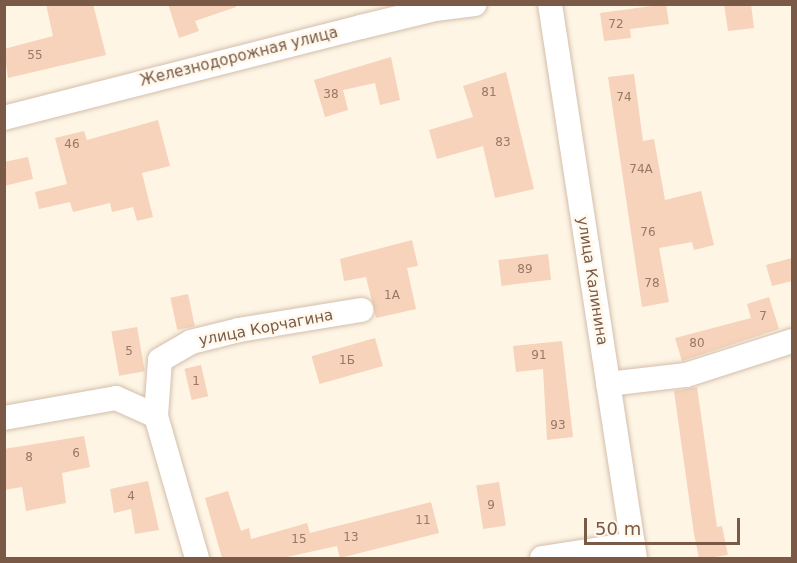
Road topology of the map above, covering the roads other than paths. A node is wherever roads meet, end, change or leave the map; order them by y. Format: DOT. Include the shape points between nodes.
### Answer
graph roads {
  1 [pos="475,4"];
  2 [pos="550,4"];
  3 [pos="4,118"];
  4 [pos="361,310"];
  5 [pos="792,341"];
  6 [pos="608,384"];
  7 [pos="156,416"];
  8 [pos="4,418"];
  9 [pos="634,551"];
  10 [pos="197,558"];
  11 [pos="542,558"];
  1 -- 3 [label="street, Железнодорожная улица" via="435,9"];
  2 -- 6 [label="street, улица Калинина"];
  4 -- 7 [label="street, улица Корчагина" via="191,342 160,360"];
  5 -- 6 [label="street" via="686,375"];
  6 -- 9 [label="street, улица Калинина"];
  7 -- 8 [label="street" via="116,398"];
  7 -- 10 [label="street, улица Корчагина"];
  9 -- 11 [label="street"];
}
